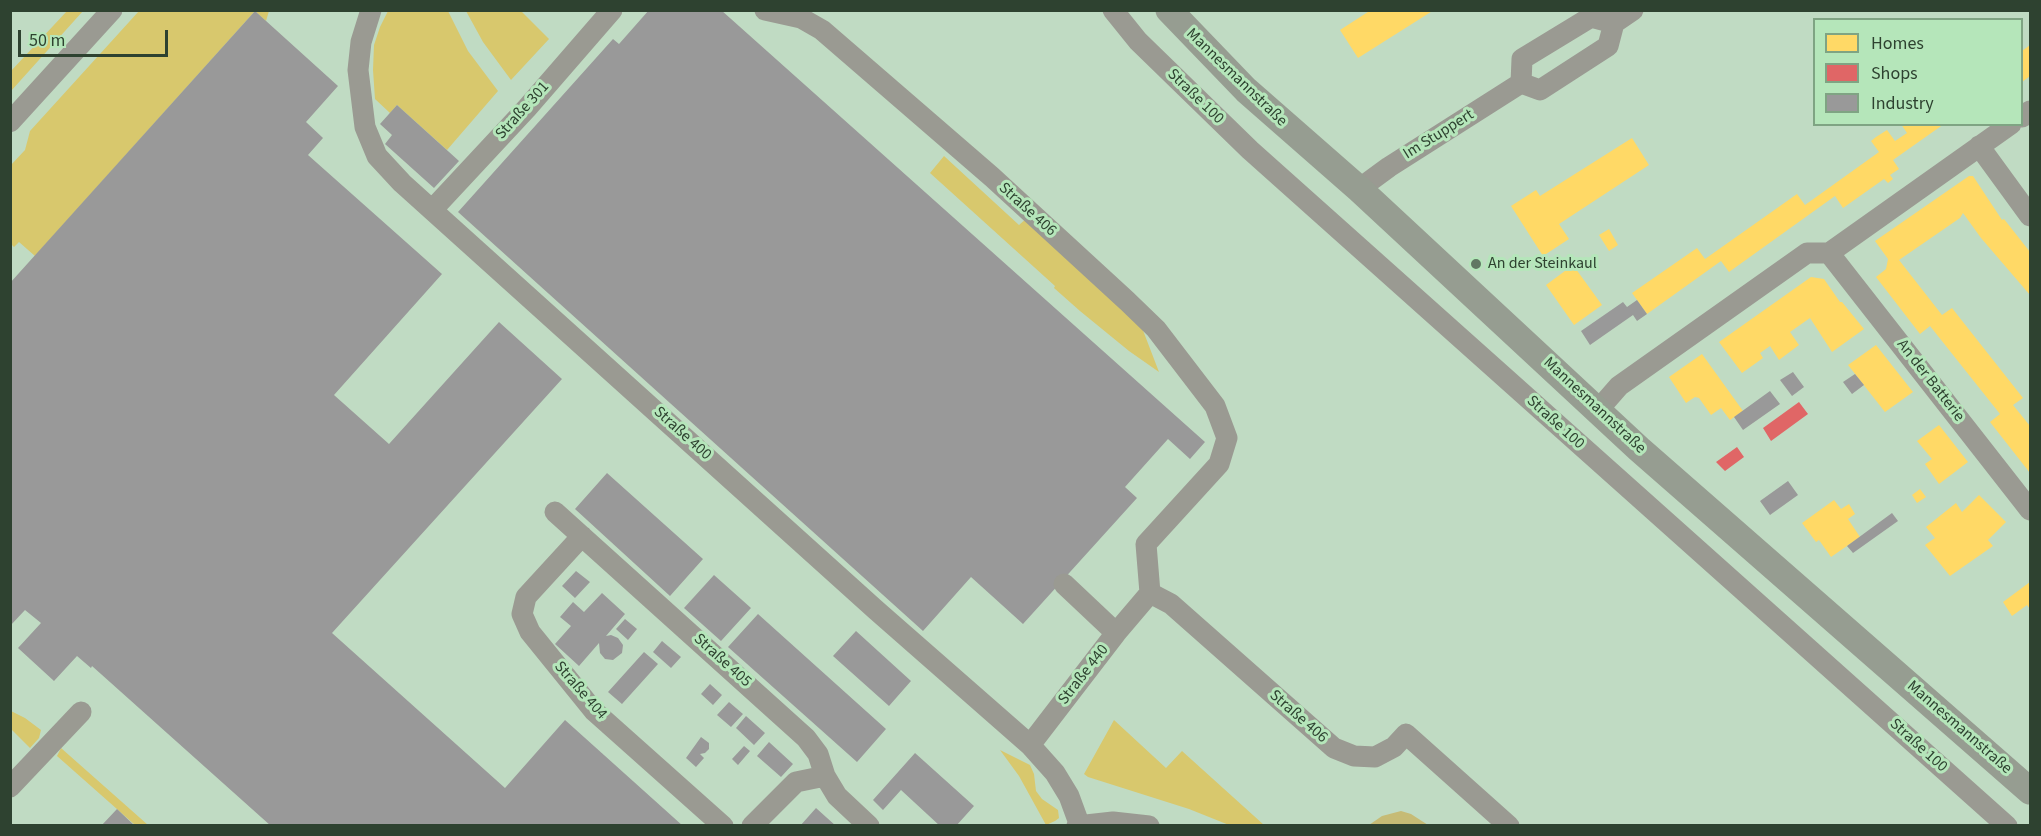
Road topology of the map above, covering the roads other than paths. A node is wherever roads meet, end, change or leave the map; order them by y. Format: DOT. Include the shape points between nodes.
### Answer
graph roads {
  1 [pos="112,10"];
  2 [pos="371,10"];
  3 [pos="612,10"];
  4 [pos="765,10"];
  5 [pos="1113,10"];
  6 [pos="1168,10"];
  7 [pos="1634,10"];
  8 [pos="1614,23"];
  9 [pos="1521,83"];
  10 [pos="10,122"];
  11 [pos="2008,126"];
  12 [pos="1979,146"];
  13 [pos="1359,189"];
  14 [pos="432,210"];
  15 [pos="2031,216"];
  16 [pos="1829,253"];
  17 [pos="1598,410"];
  18 [pos="2031,510"];
  19 [pos="555,512"];
  20 [pos="582,536"];
  21 [pos="1065,584"];
  22 [pos="1150,593"];
  23 [pos="1116,633"];
  24 [pos="81,712"];
  25 [pos="1030,745"];
  26 [pos="825,776"];
  27 [pos="10,787"];
  28 [pos="2031,791"];
  29 [pos="723,825"];
  30 [pos="752,825"];
  31 [pos="868,825"];
  32 [pos="1079,825"];
  33 [pos="1149,825"];
  34 [pos="1509,825"];
  35 [pos="2007,825"];
  1 -- 10 [label="street"];
  2 -- 14 [label="street, Straße 400" via="358,70 365,128 377,156"];
  3 -- 14 [label="street, Straße 301"];
  4 -- 22 [label="street, Straße 406" via="801,18 817,27 992,177 1156,329 1215,406 1227,438 1219,464 1146,544"];
  5 -- 35 [label="street, Straße 100" via="1138,41 1250,150"];
  6 -- 13 [label="main road, Mannesmannstraße" via="1246,90"];
  7 -- 8 [label="street"];
  8 -- 9 [label="street" via="1608,46 1540,90"];
  8 -- 9 [label="street" via="1592,17 1522,59"];
  9 -- 13 [label="street, Im Stuppert"];
  11 -- 12 [label="street"];
  12 -- 15 [label="street"];
  12 -- 16 [label="street"];
  13 -- 17 [label="main road, Mannesmannstraße"];
  14 -- 25 [label="street, Straße 400"];
  16 -- 17 [label="street" via="1808,253 1619,386"];
  16 -- 18 [label="street, An der Batterie"];
  17 -- 28 [label="main road, Mannesmannstraße"];
  19 -- 20 [label="street, Straße 405"];
  20 -- 26 [label="street, Straße 405" via="806,738 818,754"];
  20 -- 29 [label="street, Straße 404" via="526,597 522,614 530,632 594,711"];
  21 -- 23 [label="street, Straße 440"];
  22 -- 23 [label="street"];
  22 -- 34 [label="street, Straße 406" via="1171,604 1334,748 1354,756 1375,757 1394,747 1406,734"];
  23 -- 25 [label="street, Straße 440"];
  24 -- 27 [label="street"];
  25 -- 32 [label="street, Straße 400" via="1055,773 1069,796"];
  26 -- 30 [label="street" via="796,782"];
  26 -- 31 [label="street, Straße 405" via="837,796"];
  32 -- 33 [label="street"];
}
